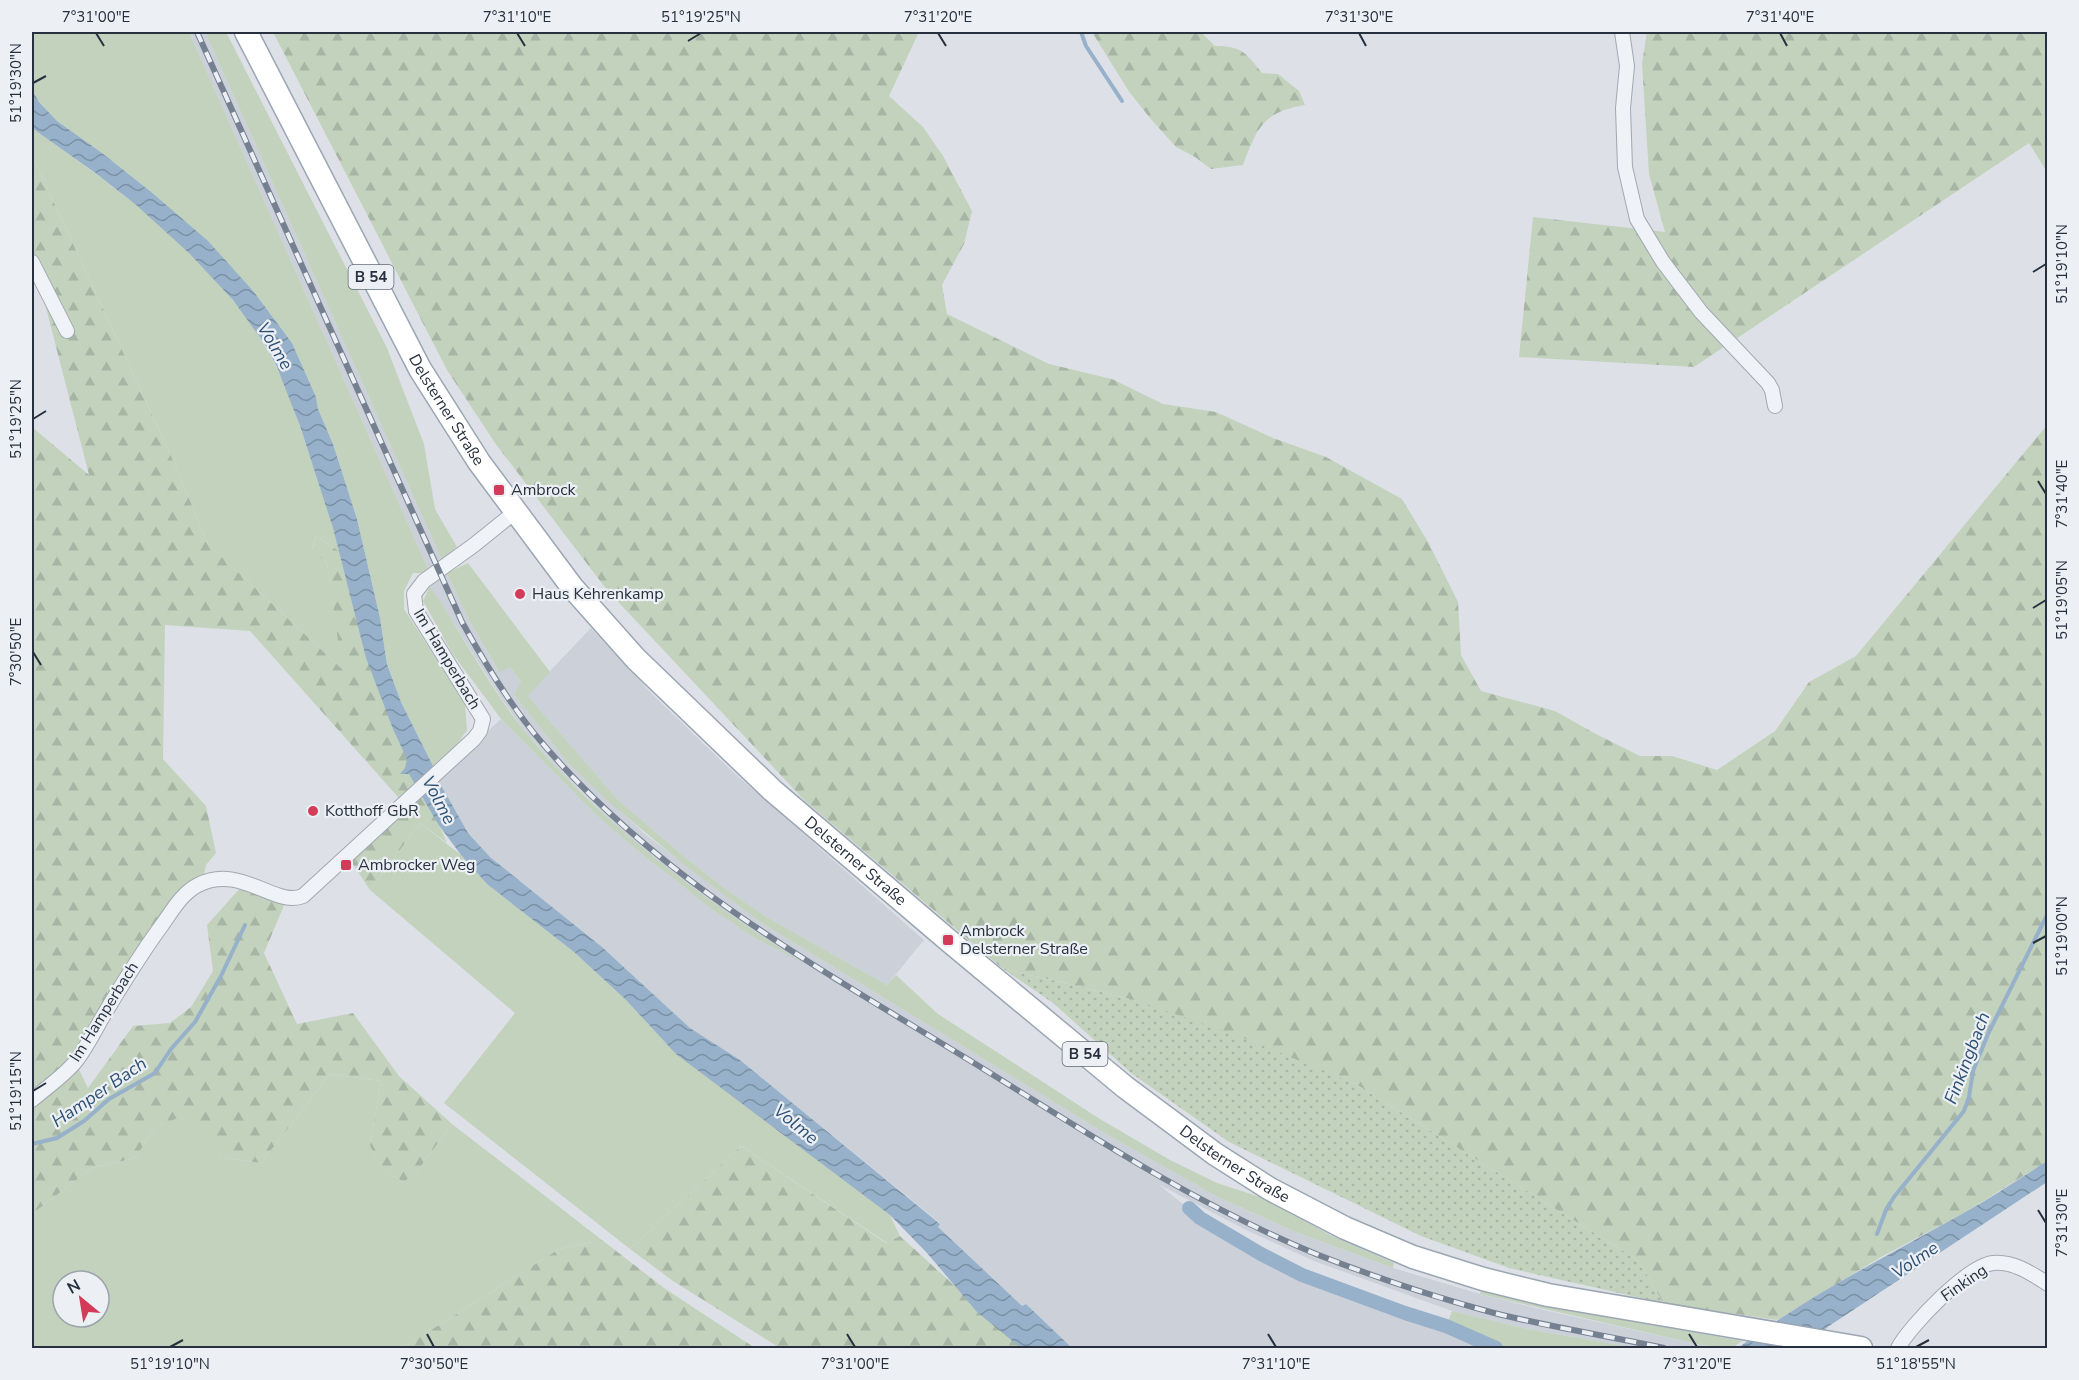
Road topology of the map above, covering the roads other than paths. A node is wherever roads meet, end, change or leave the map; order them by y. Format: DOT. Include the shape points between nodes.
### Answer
graph roads {
  1 [pos="246,32"];
  2 [pos="1622,32"];
  3 [pos="32,262"];
  4 [pos="67,331"];
  5 [pos="1775,406"];
  6 [pos="515,512"];
  7 [pos="32,1100"];
  8 [pos="2048,1284"];
  9 [pos="1861,1348"];
  10 [pos="1898,1348"];
  1 -- 6 [label="main road, Delsterner Straße / B 54" via="420,369"];
  2 -- 5 [label="street" via="1627,66 1623,108 1625,167 1636,219 1701,312 1767,382"];
  3 -- 4 [label="street"];
  6 -- 7 [label="street, Im Hamperbach" via="424,581 414,594 416,611 483,719 480,731 299,898 229,878 206,881 188,891 140,956 75,1062"];
  6 -- 9 [label="main road, Delsterner Straße / B 54" via="572,587 636,659 772,790 1125,1087 1215,1154 1270,1189 1345,1228 1456,1272 1548,1295"];
  8 -- 10 [label="street, Finking" via="2012,1264 1984,1265 1943,1295 1905,1335"];
}
